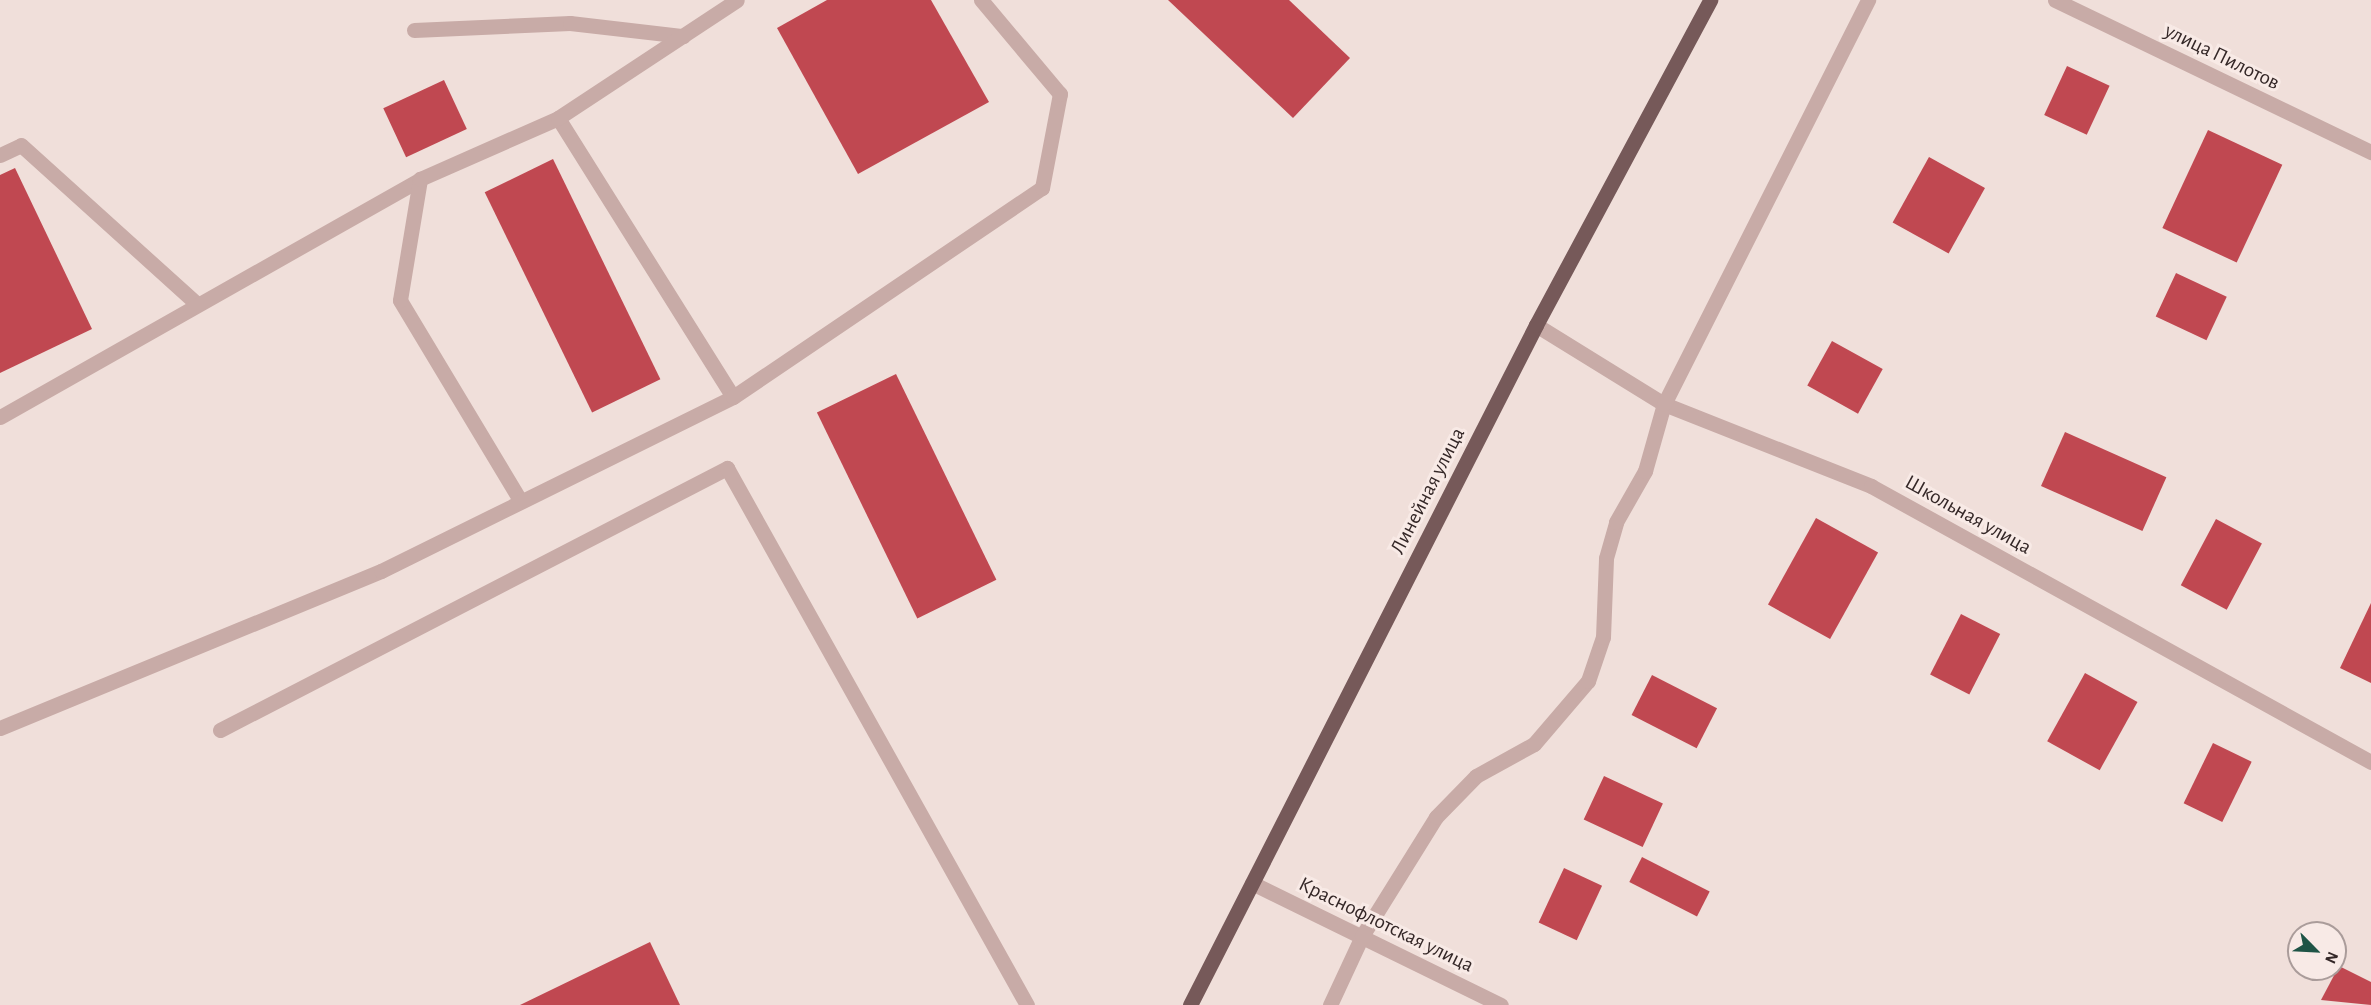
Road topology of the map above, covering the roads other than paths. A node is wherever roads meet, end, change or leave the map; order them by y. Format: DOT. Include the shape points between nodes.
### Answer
graph roads {
  1 [pos="737,0"];
  2 [pos="981,0"];
  3 [pos="1710,0"];
  4 [pos="1868,0"];
  5 [pos="2055,0"];
  6 [pos="414,30"];
  7 [pos="683,36"];
  8 [pos="558,118"];
  9 [pos="2371,152"];
  10 [pos="0,155"];
  11 [pos="420,178"];
  12 [pos="197,304"];
  13 [pos="1536,325"];
  14 [pos="733,397"];
  15 [pos="1664,404"];
  16 [pos="0,417"];
  17 [pos="520,500"];
  18 [pos="0,728"];
  19 [pos="220,730"];
  20 [pos="2371,762"];
  21 [pos="1252,883"];
  22 [pos="1362,936"];
  23 [pos="1027,1005"];
  24 [pos="1190,1005"];
  25 [pos="1330,1005"];
  26 [pos="1501,1005"];
  1 -- 7 [label="street"];
  2 -- 14 [label="street" via="1060,94 1042,188"];
  3 -- 13 [label="main road, Линейная улица"];
  4 -- 15 [label="street"];
  5 -- 9 [label="street, улица Пилотов"];
  6 -- 7 [label="street" via="570,23"];
  7 -- 8 [label="street"];
  8 -- 11 [label="street"];
  8 -- 14 [label="street"];
  10 -- 12 [label="street" via="21,145"];
  11 -- 12 [label="street"];
  11 -- 17 [label="street" via="400,300"];
  12 -- 16 [label="street"];
  13 -- 15 [label="street, Школьная улица"];
  13 -- 21 [label="main road, Линейная улица"];
  14 -- 17 [label="street"];
  15 -- 20 [label="street, Школьная улица" via="1871,486"];
  15 -- 22 [label="street" via="1645,471 1616,522 1606,558 1603,637 1588,681 1534,744 1476,776 1436,817"];
  17 -- 18 [label="street" via="381,571"];
  19 -- 23 [label="street" via="727,468"];
  21 -- 22 [label="street, Краснофлотская улица"];
  21 -- 24 [label="main road, Линейная улица"];
  22 -- 25 [label="street"];
  22 -- 26 [label="street, Краснофлотская улица"];
}
